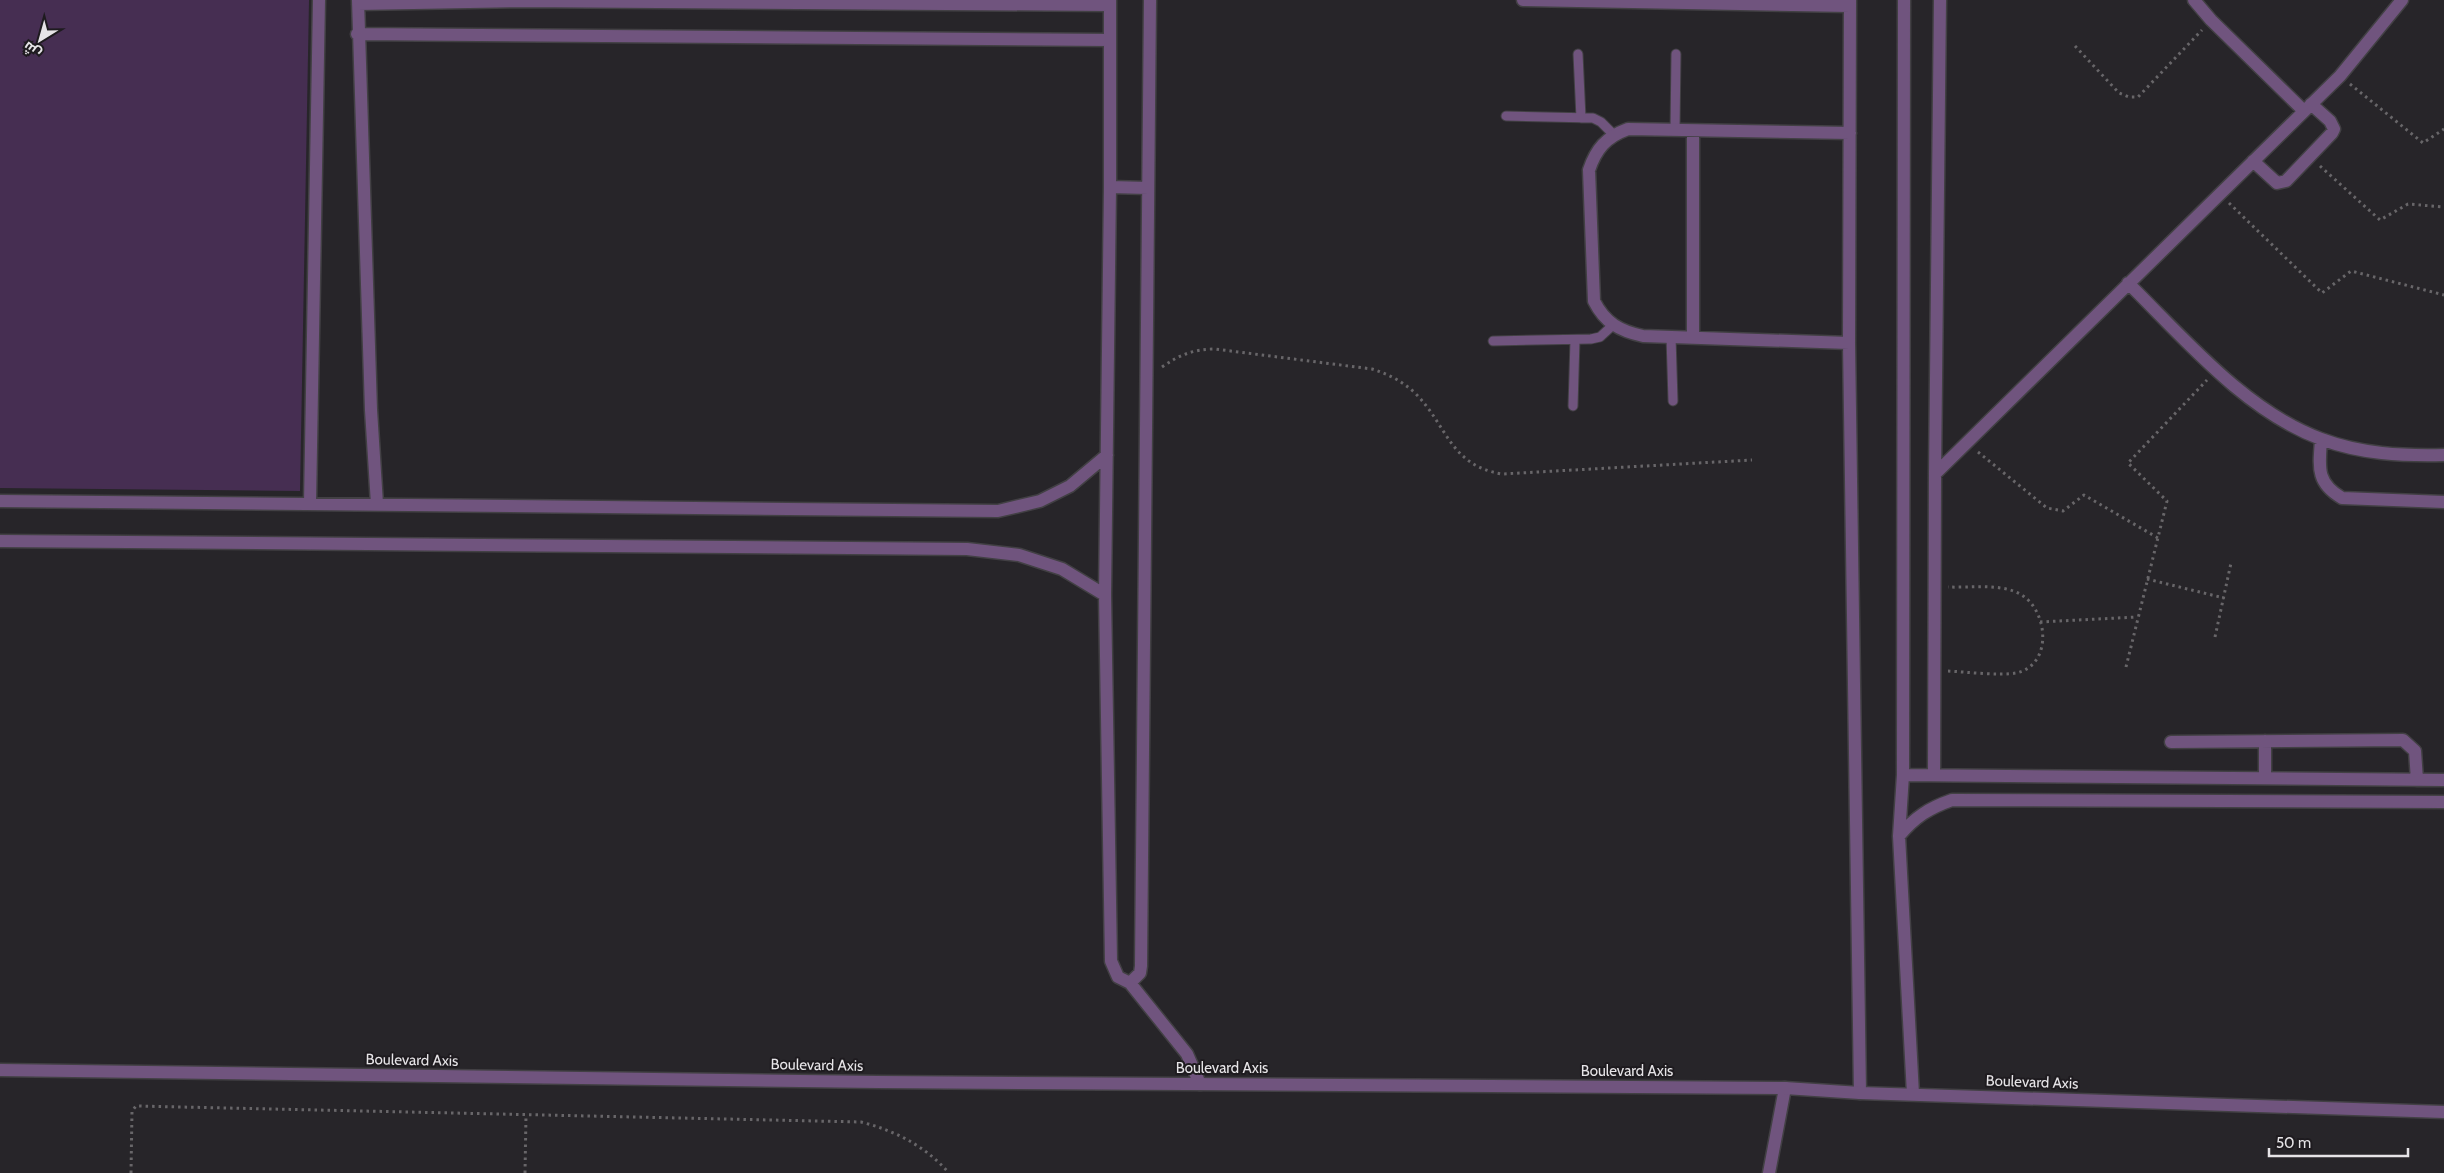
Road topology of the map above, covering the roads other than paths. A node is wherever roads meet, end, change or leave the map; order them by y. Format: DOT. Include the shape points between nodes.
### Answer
graph roads {
  1 [pos="319,0"];
  2 [pos="519,0"];
  3 [pos="1150,0"];
  4 [pos="1523,0"];
  5 [pos="1904,0"];
  6 [pos="1940,0"];
  7 [pos="2194,0"];
  8 [pos="2402,0"];
  9 [pos="1603,1"];
  10 [pos="358,2"];
  11 [pos="1110,2"];
  12 [pos="1692,2"];
  13 [pos="1850,3"];
  14 [pos="358,34"];
  15 [pos="1109,40"];
  16 [pos="1578,54"];
  17 [pos="1676,54"];
  18 [pos="2308,107"];
  19 [pos="1506,116"];
  20 [pos="1581,118"];
  21 [pos="1675,130"];
  22 [pos="1693,131"];
  23 [pos="1614,134"];
  24 [pos="1850,134"];
  25 [pos="2253,161"];
  26 [pos="1110,187"];
  27 [pos="1148,188"];
  28 [pos="2128,283"];
  29 [pos="1613,326"];
  30 [pos="1671,337"];
  31 [pos="1693,338"];
  32 [pos="1574,340"];
  33 [pos="1493,341"];
  34 [pos="1849,343"];
  35 [pos="1673,401"];
  36 [pos="1573,406"];
  37 [pos="2321,440"];
  38 [pos="1107,455"];
  39 [pos="2444,455"];
  40 [pos="1935,474"];
  41 [pos="0,501"];
  42 [pos="2444,502"];
  43 [pos="310,503"];
  44 [pos="377,504"];
  45 [pos="0,541"];
  46 [pos="1105,595"];
  47 [pos="2265,741"];
  48 [pos="2170,742"];
  49 [pos="1934,774"];
  50 [pos="1903,775"];
  51 [pos="2265,777"];
  52 [pos="2417,780"];
  53 [pos="2444,780"];
  54 [pos="2444,802"];
  55 [pos="1899,836"];
  56 [pos="1130,983"];
  57 [pos="0,1070"];
  58 [pos="1200,1084"];
  59 [pos="1785,1088"];
  60 [pos="1860,1093"];
  61 [pos="1913,1094"];
  62 [pos="2444,1112"];
  63 [pos="1769,1173"];
  1 -- 43 [label="street"];
  2 -- 10 [label="street"];
  2 -- 11 [label="street"];
  3 -- 27 [label="street"];
  4 -- 9 [label="street"];
  5 -- 50 [label="street"];
  6 -- 40 [label="street"];
  7 -- 18 [label="street" via="2211,20"];
  8 -- 18 [label="street" via="2340,76"];
  9 -- 12 [label="street"];
  10 -- 14 [label="street"];
  11 -- 15 [label="street"];
  12 -- 13 [label="street"];
  13 -- 24 [label="street"];
  14 -- 15 [label="street"];
  14 -- 44 [label="street"];
  15 -- 26 [label="street"];
  16 -- 20 [label="lane"];
  17 -- 21 [label="lane"];
  18 -- 25 [label="street"];
  18 -- 25 [label="street" via="2330,121 2334,129 2310,156 2282,183 2273,180"];
  19 -- 20 [label="lane"];
  20 -- 23 [label="lane" via="1593,118"];
  21 -- 22 [label="street"];
  21 -- 23 [label="street" via="1628,129"];
  22 -- 24 [label="street"];
  22 -- 31 [label="street"];
  23 -- 29 [label="street" via="1602,144 1589,170 1594,301 1601,315"];
  24 -- 34 [label="street"];
  25 -- 28 [label="street"];
  26 -- 27 [label="street"];
  26 -- 38 [label="street"];
  27 -- 56 [label="street" via="1141,966 1140,973"];
  28 -- 37 [label="street" via="2217,370 2269,413"];
  28 -- 40 [label="street"];
  29 -- 30 [label="street" via="1643,336"];
  29 -- 32 [label="lane" via="1600,337"];
  30 -- 31 [label="street"];
  30 -- 35 [label="lane"];
  31 -- 34 [label="street"];
  32 -- 33 [label="lane"];
  32 -- 36 [label="lane"];
  34 -- 60 [label="street"];
  37 -- 39 [label="street" via="2385,454"];
  37 -- 42 [label="street" via="2321,477 2329,490 2342,498"];
  38 -- 44 [label="street" via="1070,486 1040,501 998,511"];
  38 -- 46 [label="street"];
  40 -- 49 [label="street"];
  41 -- 43 [label="street"];
  43 -- 44 [label="street"];
  45 -- 46 [label="street" via="967,549 1019,555 1062,570"];
  46 -- 56 [label="street" via="1111,961 1118,978"];
  47 -- 48 [label="street"];
  47 -- 51 [label="street"];
  47 -- 52 [label="street" via="2403,740 2414,751"];
  49 -- 50 [label="street"];
  49 -- 51 [label="street"];
  50 -- 55 [label="street"];
  51 -- 52 [label="street"];
  52 -- 53 [label="street"];
  54 -- 55 [label="street" via="1952,800 1913,819"];
  55 -- 61 [label="street"];
  56 -- 58 [label="street" via="1187,1054"];
  57 -- 58 [label="street, Boulevard Axis"];
  58 -- 59 [label="street, Boulevard Axis"];
  59 -- 60 [label="street, Boulevard Axis"];
  59 -- 63 [label="street"];
  60 -- 61 [label="street, Boulevard Axis"];
  61 -- 62 [label="street, Boulevard Axis"];
}
